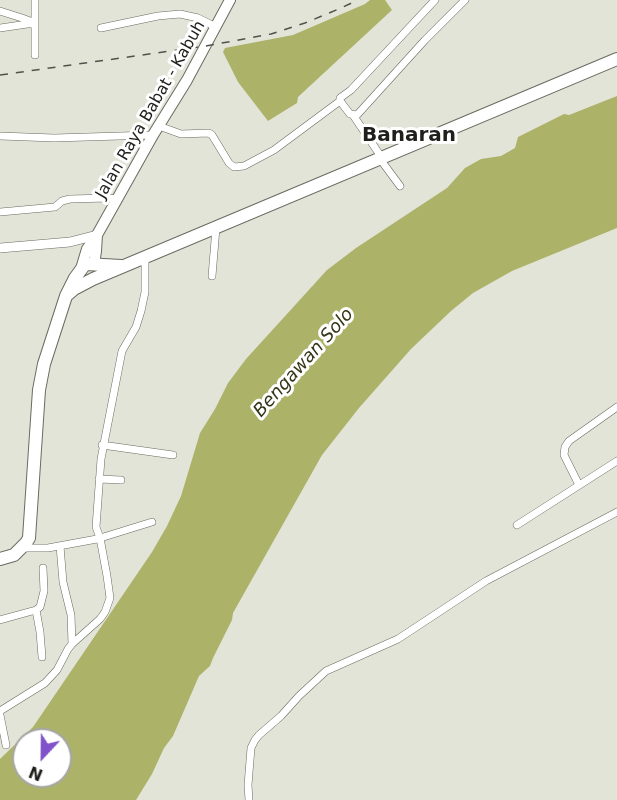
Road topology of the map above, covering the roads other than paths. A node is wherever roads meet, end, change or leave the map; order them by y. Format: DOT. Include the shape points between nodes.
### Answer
graph roads {
  1 [pos="35,0"];
  2 [pos="230,0"];
  3 [pos="435,0"];
  4 [pos="465,0"];
  5 [pos="0,10"];
  6 [pos="33,24"];
  7 [pos="216,27"];
  8 [pos="0,28"];
  9 [pos="101,28"];
  10 [pos="35,55"];
  11 [pos="617,59"];
  12 [pos="340,101"];
  13 [pos="353,115"];
  14 [pos="156,130"];
  15 [pos="0,136"];
  16 [pos="381,159"];
  17 [pos="400,186"];
  18 [pos="117,199"];
  19 [pos="0,212"];
  20 [pos="216,228"];
  21 [pos="97,235"];
  22 [pos="0,248"];
  23 [pos="145,258"];
  24 [pos="88,267"];
  25 [pos="123,267"];
  26 [pos="212,276"];
  27 [pos="93,279"];
  28 [pos="66,296"];
  29 [pos="617,407"];
  30 [pos="102,445"];
  31 [pos="173,455"];
  32 [pos="617,461"];
  33 [pos="99,479"];
  34 [pos="121,480"];
  35 [pos="579,485"];
  36 [pos="617,512"];
  37 [pos="152,522"];
  38 [pos="517,525"];
  39 [pos="100,538"];
  40 [pos="60,546"];
  41 [pos="21,548"];
  42 [pos="0,559"];
  43 [pos="43,568"];
  44 [pos="36,610"];
  45 [pos="0,620"];
  46 [pos="72,644"];
  47 [pos="42,657"];
  48 [pos="0,713"];
  49 [pos="6,745"];
  50 [pos="249,800"];
  1 -- 6 [label="street"];
  2 -- 7 [label="main road, Jalan Raya Babat - Kabuh"];
  3 -- 12 [label="street"];
  4 -- 13 [label="street"];
  5 -- 6 [label="street"];
  6 -- 8 [label="street"];
  6 -- 10 [label="street"];
  7 -- 9 [label="street" via="180,14"];
  7 -- 14 [label="main road, Jalan Raya Babat - Kabuh"];
  11 -- 16 [label="highway"];
  12 -- 13 [label="street"];
  12 -- 14 [label="street" via="274,150 244,166 229,163 208,133"];
  13 -- 16 [label="street"];
  14 -- 15 [label="street" via="54,138"];
  14 -- 18 [label="main road, Jalan Raya Babat - Kabuh"];
  16 -- 17 [label="street"];
  16 -- 20 [label="highway"];
  18 -- 19 [label="street" via="70,199 55,207"];
  18 -- 21 [label="main road, Jalan Raya Babat - Kabuh"];
  20 -- 23 [label="highway"];
  20 -- 26 [label="street"];
  21 -- 22 [label="street" via="70,242"];
  21 -- 24 [label="main road, Jalan Raya Babat - Kabuh" via="87,249"];
  23 -- 25 [label="highway"];
  23 -- 30 [label="street" via="141,311 122,351"];
  24 -- 25 [label="highway"];
  24 -- 27 [label="highway" via="81,273 88,280"];
  24 -- 28 [label="highway" via="70,285"];
  25 -- 27 [label="highway"];
  27 -- 28 [label="highway"];
  28 -- 41 [label="highway" via="39,390 31,529"];
  29 -- 35 [label="street" via="566,447 564,455"];
  30 -- 31 [label="street"];
  30 -- 33 [label="street"];
  32 -- 35 [label="street"];
  33 -- 34 [label="street"];
  33 -- 39 [label="street" via="96,527"];
  35 -- 38 [label="street"];
  36 -- 50 [label="street" via="486,581 398,639 326,671 255,740"];
  37 -- 39 [label="street"];
  39 -- 40 [label="street"];
  39 -- 46 [label="street" via="110,598 100,619"];
  40 -- 41 [label="street"];
  40 -- 46 [label="street"];
  41 -- 42 [label="highway"];
  43 -- 44 [label="street" via="42,604"];
  44 -- 45 [label="street"];
  44 -- 47 [label="street"];
  46 -- 48 [label="street" via="45,683"];
  48 -- 49 [label="street"];
}
